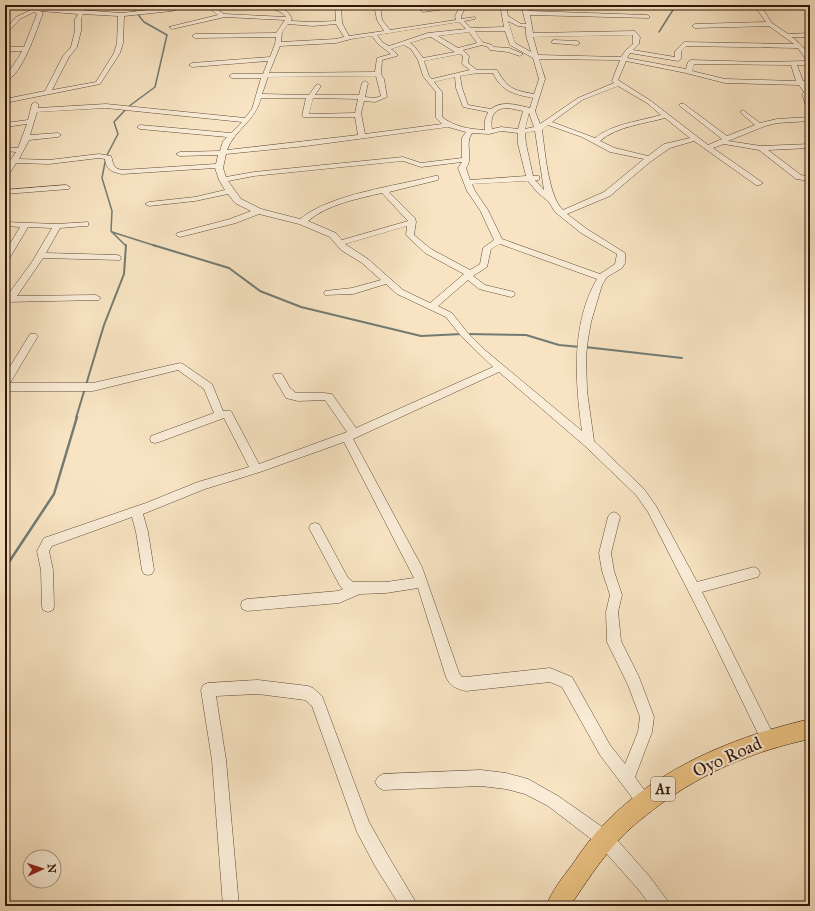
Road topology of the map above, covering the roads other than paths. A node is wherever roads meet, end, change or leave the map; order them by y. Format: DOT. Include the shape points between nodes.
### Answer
graph roads {
  1 [pos="17,5"];
  2 [pos="190,5"];
  3 [pos="208,5"];
  4 [pos="268,5"];
  5 [pos="338,5"];
  6 [pos="378,5"];
  7 [pos="418,5"];
  8 [pos="464,5"];
  9 [pos="502,5"];
  10 [pos="524,5"];
  11 [pos="757,5"];
  12 [pos="176,7"];
  13 [pos="618,8"];
  14 [pos="35,9"];
  15 [pos="81,12"];
  16 [pos="527,13"];
  17 [pos="425,14"];
  18 [pos="121,15"];
  19 [pos="222,15"];
  20 [pos="504,16"];
  21 [pos="621,16"];
  22 [pos="647,17"];
  23 [pos="473,18"];
  24 [pos="289,21"];
  25 [pos="462,21"];
  26 [pos="338,22"];
  27 [pos="770,24"];
  28 [pos="434,25"];
  29 [pos="528,26"];
  30 [pos="607,26"];
  31 [pos="694,26"];
  32 [pos="172,27"];
  33 [pos="419,27"];
  34 [pos="507,29"];
  35 [pos="472,30"];
  36 [pos="389,32"];
  37 [pos="5,33"];
  38 [pos="609,33"];
  39 [pos="374,35"];
  40 [pos="529,35"];
  41 [pos="810,35"];
  42 [pos="195,36"];
  43 [pos="433,36"];
  44 [pos="787,36"];
  45 [pos="348,38"];
  46 [pos="278,39"];
  47 [pos="408,42"];
  48 [pos="539,42"];
  49 [pos="546,42"];
  50 [pos="531,43"];
  51 [pos="577,43"];
  52 [pos="481,44"];
  53 [pos="800,46"];
  54 [pos="386,48"];
  55 [pos="5,49"];
  56 [pos="26,49"];
  57 [pos="459,51"];
  58 [pos="628,51"];
  59 [pos="532,56"];
  60 [pos="271,60"];
  61 [pos="421,60"];
  62 [pos="624,60"];
  63 [pos="732,62"];
  64 [pos="810,62"];
  65 [pos="794,64"];
  66 [pos="192,65"];
  67 [pos="476,72"];
  68 [pos="689,72"];
  69 [pos="378,74"];
  70 [pos="265,75"];
  71 [pos="457,75"];
  72 [pos="232,76"];
  73 [pos="742,76"];
  74 [pos="5,80"];
  75 [pos="431,82"];
  76 [pos="800,82"];
  77 [pos="365,83"];
  78 [pos="810,83"];
  79 [pos="617,84"];
  80 [pos="318,86"];
  81 [pos="47,93"];
  82 [pos="37,96"];
  83 [pos="259,96"];
  84 [pos="310,97"];
  85 [pos="537,97"];
  86 [pos="361,98"];
  87 [pos="5,101"];
  88 [pos="682,105"];
  89 [pos="810,109"];
  90 [pos="33,110"];
  91 [pos="492,111"];
  92 [pos="743,112"];
  93 [pos="529,113"];
  94 [pos="358,115"];
  95 [pos="666,116"];
  96 [pos="809,118"];
  97 [pos="246,120"];
  98 [pos="32,121"];
  99 [pos="548,123"];
  100 [pos="5,125"];
  101 [pos="448,125"];
  102 [pos="759,125"];
  103 [pos="140,126"];
  104 [pos="538,130"];
  105 [pos="470,131"];
  106 [pos="522,131"];
  107 [pos="489,132"];
  108 [pos="58,135"];
  109 [pos="231,135"];
  110 [pos="362,136"];
  111 [pos="25,138"];
  112 [pos="695,139"];
  113 [pos="725,140"];
  114 [pos="596,141"];
  115 [pos="810,146"];
  116 [pos="708,147"];
  117 [pos="761,148"];
  118 [pos="5,149"];
  119 [pos="20,150"];
  120 [pos="222,153"];
  121 [pos="180,154"];
  122 [pos="649,158"];
  123 [pos="14,160"];
  124 [pos="466,160"];
  125 [pos="220,166"];
  126 [pos="5,174"];
  127 [pos="546,176"];
  128 [pos="435,178"];
  129 [pos="530,178"];
  130 [pos="223,180"];
  131 [pos="810,180"];
  132 [pos="467,182"];
  133 [pos="759,183"];
  134 [pos="66,187"];
  135 [pos="230,191"];
  136 [pos="384,191"];
  137 [pos="5,192"];
  138 [pos="552,201"];
  139 [pos="149,204"];
  140 [pos="258,211"];
  141 [pos="562,213"];
  142 [pos="302,222"];
  143 [pos="412,222"];
  144 [pos="5,224"];
  145 [pos="85,224"];
  146 [pos="25,226"];
  147 [pos="57,226"];
  148 [pos="180,235"];
  149 [pos="499,241"];
  150 [pos="340,243"];
  151 [pos="40,255"];
  152 [pos="117,258"];
  153 [pos="5,259"];
  154 [pos="469,275"];
  155 [pos="602,278"];
  156 [pos="386,281"];
  157 [pos="328,293"];
  158 [pos="511,294"];
  159 [pos="96,298"];
  160 [pos="7,299"];
  161 [pos="431,307"];
  162 [pos="34,336"];
  163 [pos="10,366"];
  164 [pos="500,368"];
  165 [pos="278,376"];
  166 [pos="5,383"];
  167 [pos="5,387"];
  168 [pos="220,415"];
  169 [pos="350,436"];
  170 [pos="155,439"];
  171 [pos="589,443"];
  172 [pos="256,469"];
  173 [pos="136,511"];
  174 [pos="614,517"];
  175 [pos="315,528"];
  176 [pos="148,570"];
  177 [pos="754,573"];
  178 [pos="422,582"];
  179 [pos="694,588"];
  180 [pos="358,589"];
  181 [pos="247,605"];
  182 [pos="48,606"];
  183 [pos="810,729"];
  184 [pos="768,739"];
  185 [pos="627,778"];
  186 [pos="383,782"];
  187 [pos="645,802"];
  188 [pos="605,839"];
  189 [pos="231,906"];
  190 [pos="410,906"];
  191 [pos="557,906"];
  192 [pos="661,906"];
  1 -- 14 [label="street"];
  2 -- 12 [label="street"];
  3 -- 19 [label="street"];
  4 -- 24 [label="street" via="289,15"];
  5 -- 26 [label="street"];
  6 -- 36 [label="street" via="380,24"];
  7 -- 17 [label="street"];
  8 -- 17 [label="street"];
  8 -- 25 [label="street" via="458,16"];
  9 -- 20 [label="street"];
  10 -- 16 [label="street"];
  11 -- 27 [label="street"];
  12 -- 18 [label="street"];
  13 -- 21 [label="street"];
  14 -- 15 [label="street"];
  14 -- 37 [label="street" via="18,18"];
  14 -- 56 [label="street" via="40,13"];
  15 -- 18 [label="street"];
  15 -- 81 [label="street" via="74,47 66,56"];
  16 -- 21 [label="street" via="603,18"];
  16 -- 29 [label="street"];
  17 -- 28 [label="street"];
  18 -- 81 [label="street" via="120,43 100,82"];
  19 -- 24 [label="street"];
  19 -- 32 [label="street"];
  20 -- 29 [label="street" via="520,25"];
  20 -- 34 [label="street"];
  21 -- 22 [label="street"];
  23 -- 25 [label="street"];
  24 -- 26 [label="street" via="313,24"];
  24 -- 46 [label="street" via="281,28"];
  25 -- 28 [label="street"];
  25 -- 35 [label="street"];
  26 -- 45 [label="street"];
  27 -- 31 [label="street"];
  27 -- 44 [label="street"];
  28 -- 33 [label="street"];
  29 -- 40 [label="street"];
  30 -- 38 [label="street"];
  33 -- 36 [label="street"];
  33 -- 43 [label="street"];
  34 -- 35 [label="street"];
  34 -- 59 [label="street" via="512,44"];
  35 -- 43 [label="street"];
  35 -- 52 [label="street"];
  36 -- 39 [label="street"];
  38 -- 40 [label="street"];
  38 -- 58 [label="street" via="635,33 636,44"];
  39 -- 45 [label="street"];
  39 -- 54 [label="street"];
  40 -- 50 [label="street"];
  41 -- 44 [label="street"];
  42 -- 46 [label="street"];
  43 -- 47 [label="street"];
  43 -- 57 [label="street"];
  44 -- 53 [label="street"];
  45 -- 46 [label="street" via="327,42"];
  46 -- 60 [label="street"];
  47 -- 54 [label="street"];
  47 -- 61 [label="street"];
  48 -- 50 [label="street"];
  49 -- 51 [label="street"];
  50 -- 59 [label="street"];
  52 -- 57 [label="street"];
  52 -- 59 [label="street"];
  53 -- 58 [label="street" via="684,44 678,51 678,59"];
  53 -- 64 [label="street"];
  54 -- 69 [label="street" via="395,54 379,59"];
  55 -- 56 [label="street"];
  56 -- 74 [label="street"];
  57 -- 61 [label="street"];
  57 -- 67 [label="street" via="466,56 465,64"];
  58 -- 62 [label="street"];
  59 -- 62 [label="street"];
  59 -- 85 [label="street" via="542,81"];
  60 -- 66 [label="street"];
  60 -- 70 [label="street"];
  61 -- 75 [label="street" via="426,76"];
  62 -- 68 [label="street"];
  62 -- 79 [label="street" via="614,80"];
  63 -- 65 [label="street"];
  63 -- 68 [label="street" via="691,62"];
  63 -- 73 [label="street"];
  64 -- 65 [label="street"];
  65 -- 76 [label="street"];
  67 -- 71 [label="street"];
  67 -- 85 [label="street" via="495,71 511,91"];
  68 -- 73 [label="street" via="727,83"];
  69 -- 70 [label="street"];
  69 -- 86 [label="street" via="384,97 375,100"];
  70 -- 72 [label="street"];
  70 -- 83 [label="street"];
  71 -- 75 [label="street"];
  71 -- 91 [label="street" via="465,106"];
  73 -- 76 [label="street"];
  75 -- 101 [label="street" via="439,92 439,118"];
  76 -- 78 [label="street"];
  76 -- 89 [label="street" via="807,92 805,94"];
  77 -- 86 [label="street"];
  79 -- 95 [label="street" via="649,102"];
  79 -- 99 [label="street" via="580,99"];
  80 -- 84 [label="street"];
  81 -- 82 [label="street"];
  82 -- 87 [label="street"];
  82 -- 90 [label="street"];
  83 -- 84 [label="street"];
  83 -- 97 [label="street" via="255,109"];
  84 -- 86 [label="street"];
  84 -- 94 [label="street" via="305,116"];
  85 -- 93 [label="street"];
  86 -- 94 [label="street"];
  88 -- 113 [label="street"];
  90 -- 97 [label="street" via="106,106"];
  90 -- 98 [label="street"];
  91 -- 93 [label="street" via="507,106"];
  91 -- 107 [label="street" via="488,124"];
  92 -- 102 [label="street"];
  93 -- 104 [label="street"];
  93 -- 106 [label="street"];
  94 -- 110 [label="street"];
  95 -- 112 [label="street"];
  95 -- 114 [label="street" via="613,130"];
  96 -- 102 [label="street"];
  97 -- 109 [label="street"];
  98 -- 100 [label="street"];
  98 -- 111 [label="street"];
  99 -- 104 [label="street"];
  99 -- 114 [label="street"];
  101 -- 105 [label="street"];
  101 -- 110 [label="street"];
  102 -- 113 [label="street"];
  103 -- 109 [label="street"];
  104 -- 106 [label="street"];
  104 -- 127 [label="street"];
  105 -- 107 [label="street"];
  105 -- 124 [label="street" via="465,138"];
  106 -- 107 [label="street" via="501,129"];
  106 -- 129 [label="street" via="522,144"];
  108 -- 111 [label="street"];
  109 -- 120 [label="street"];
  110 -- 120 [label="street"];
  111 -- 119 [label="street"];
  112 -- 116 [label="street"];
  112 -- 122 [label="street" via="667,146"];
  113 -- 116 [label="street"];
  113 -- 117 [label="street"];
  114 -- 122 [label="street" via="613,150"];
  115 -- 117 [label="street"];
  116 -- 133 [label="street"];
  117 -- 131 [label="street" via="799,177"];
  118 -- 119 [label="street"];
  119 -- 123 [label="street"];
  120 -- 121 [label="street"];
  120 -- 125 [label="street"];
  122 -- 141 [label="street" via="607,194"];
  123 -- 125 [label="street" via="44,161 99,156 108,158 113,170 122,172"];
  123 -- 126 [label="street"];
  124 -- 130 [label="street" via="421,165 403,159 254,174"];
  124 -- 132 [label="street" via="462,168"];
  125 -- 130 [label="street"];
  127 -- 129 [label="street"];
  127 -- 138 [label="street"];
  128 -- 136 [label="street"];
  129 -- 132 [label="street"];
  129 -- 138 [label="street"];
  130 -- 135 [label="street"];
  132 -- 149 [label="street"];
  134 -- 137 [label="street"];
  135 -- 139 [label="street" via="195,199"];
  135 -- 140 [label="street" via="238,201"];
  136 -- 142 [label="street" via="335,203 306,217"];
  136 -- 143 [label="street"];
  138 -- 141 [label="street"];
  140 -- 142 [label="street"];
  140 -- 148 [label="street" via="233,221"];
  141 -- 155 [label="street" via="584,231 621,253 620,264"];
  142 -- 150 [label="street" via="333,235"];
  143 -- 150 [label="street"];
  143 -- 154 [label="street" via="412,237 428,251"];
  144 -- 146 [label="street"];
  145 -- 147 [label="street"];
  146 -- 147 [label="street"];
  146 -- 153 [label="street"];
  147 -- 151 [label="street"];
  149 -- 154 [label="street" via="487,248 484,265"];
  149 -- 155 [label="street"];
  150 -- 156 [label="street" via="365,261"];
  151 -- 152 [label="street"];
  151 -- 160 [label="street"];
  154 -- 158 [label="street" via="482,287"];
  154 -- 161 [label="street"];
  155 -- 171 [label="street" via="588,313 582,339 581,387"];
  156 -- 157 [label="street" via="353,291"];
  156 -- 161 [label="street" via="400,292"];
  159 -- 160 [label="street"];
  161 -- 164 [label="street" via="449,314 464,334"];
  162 -- 163 [label="street"];
  163 -- 166 [label="street"];
  164 -- 169 [label="street"];
  164 -- 171 [label="street"];
  165 -- 169 [label="street" via="294,397 328,397"];
  167 -- 168 [label="street" via="93,387 180,366 208,387"];
  168 -- 170 [label="street"];
  168 -- 172 [label="street" via="230,416 230,421"];
  169 -- 172 [label="street"];
  169 -- 178 [label="street"];
  171 -- 179 [label="street" via="640,492 652,509"];
  172 -- 173 [label="street" via="202,485"];
  173 -- 176 [label="street"];
  173 -- 182 [label="street" via="45,545 43,551 47,570"];
  174 -- 185 [label="street" via="605,553 616,595 612,612 614,642 634,682 647,717 645,732"];
  175 -- 180 [label="street" via="344,582 350,588"];
  177 -- 179 [label="street"];
  178 -- 180 [label="street" via="388,588"];
  178 -- 185 [label="street" via="453,677 466,684 550,675 567,682 605,750"];
  179 -- 184 [label="street"];
  180 -- 181 [label="street" via="339,597"];
  183 -- 184 [label="highway, Oyo Road / A1"];
  184 -- 187 [label="highway, Oyo Road / A1" via="704,765"];
  185 -- 187 [label="street"];
  186 -- 188 [label="street" via="481,778 506,781 528,787 553,801"];
  187 -- 188 [label="highway, Oyo Road / A1"];
  188 -- 191 [label="highway, Oyo Road / A1"];
  188 -- 192 [label="street"];
  189 -- 190 [label="street" via="219,760 208,690 258,686 308,693 317,701 363,826"];
}
